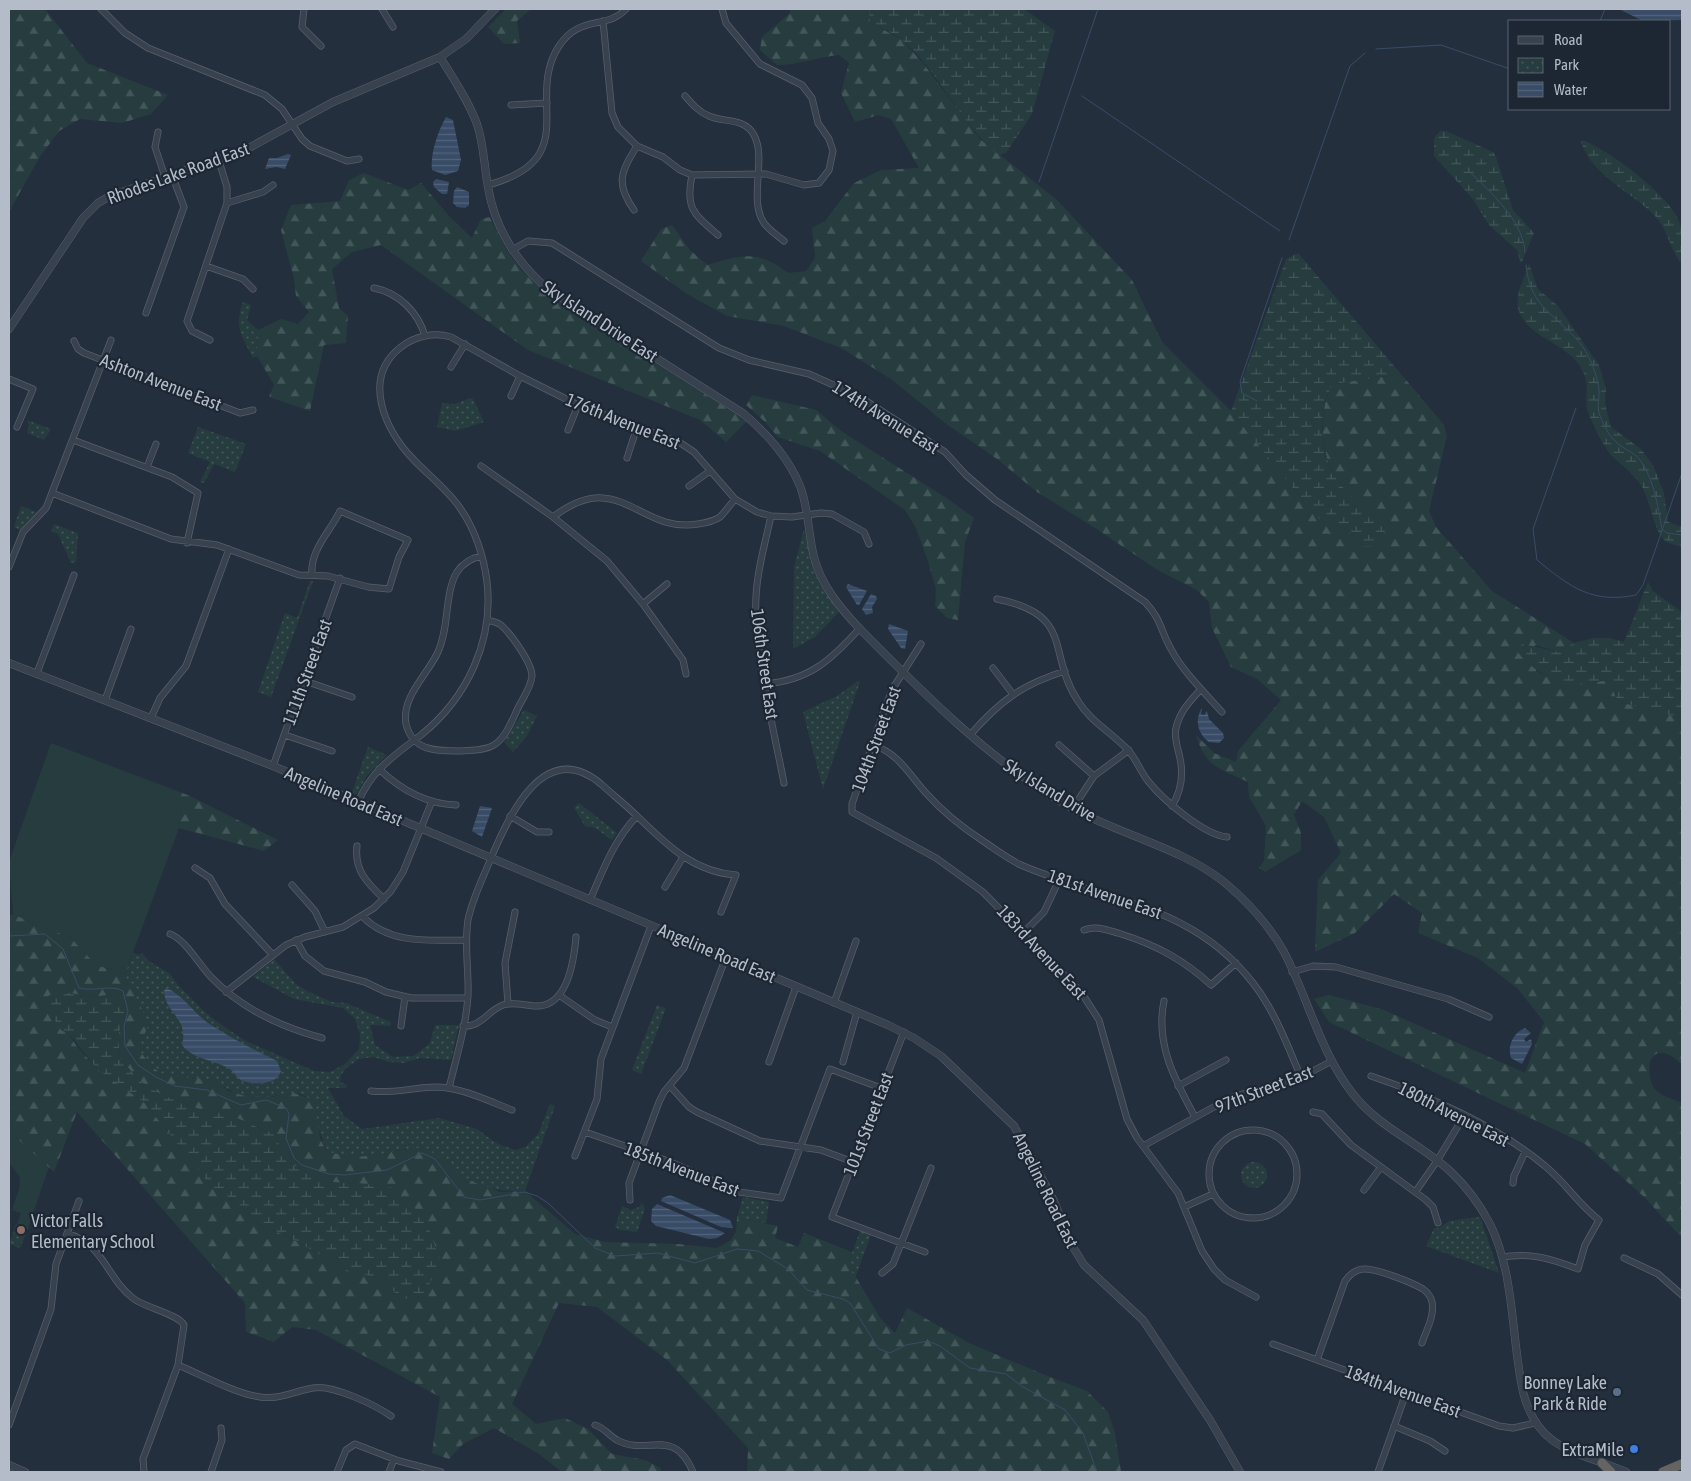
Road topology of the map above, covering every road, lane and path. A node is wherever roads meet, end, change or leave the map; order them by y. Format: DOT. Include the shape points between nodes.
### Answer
graph roads {
  1 [pos="101,9"];
  2 [pos="304,9"];
  3 [pos="382,9"];
  4 [pos="495,9"];
  5 [pos="626,9"];
  6 [pos="722,9"];
  7 [pos="603,21"];
  8 [pos="393,27"];
  9 [pos="321,46"];
  10 [pos="440,57"];
  11 [pos="685,96"];
  12 [pos="548,103"];
  13 [pos="511,105"];
  14 [pos="292,124"];
  15 [pos="158,132"];
  16 [pos="637,146"];
  17 [pos="359,159"];
  18 [pos="219,160"];
  19 [pos="758,174"];
  20 [pos="168,176"];
  21 [pos="692,176"];
  22 [pos="273,185"];
  23 [pos="488,186"];
  24 [pos="227,203"];
  25 [pos="634,210"];
  26 [pos="718,235"];
  27 [pos="784,241"];
  28 [pos="512,250"];
  29 [pos="206,266"];
  30 [pos="374,288"];
  31 [pos="252,289"];
  32 [pos="146,313"];
  33 [pos="9,329"];
  34 [pos="425,336"];
  35 [pos="111,340"];
  36 [pos="210,340"];
  37 [pos="74,341"];
  38 [pos="465,344"];
  39 [pos="103,360"];
  40 [pos="451,367"];
  41 [pos="520,376"];
  42 [pos="9,379"];
  43 [pos="511,396"];
  44 [pos="578,404"];
  45 [pos="253,410"];
  46 [pos="17,427"];
  47 [pos="637,427"];
  48 [pos="568,430"];
  49 [pos="73,440"];
  50 [pos="156,444"];
  51 [pos="628,458"];
  52 [pos="481,466"];
  53 [pos="147,467"];
  54 [pos="710,471"];
  55 [pos="689,486"];
  56 [pos="52,493"];
  57 [pos="735,500"];
  58 [pos="808,514"];
  59 [pos="771,516"];
  60 [pos="553,517"];
  61 [pos="187,543"];
  62 [pos="869,544"];
  63 [pos="228,549"];
  64 [pos="482,556"];
  65 [pos="9,567"];
  66 [pos="312,574"];
  67 [pos="74,575"];
  68 [pos="340,578"];
  69 [pos="667,584"];
  70 [pos="997,600"];
  71 [pos="643,604"];
  72 [pos="487,620"];
  73 [pos="860,628"];
  74 [pos="131,629"];
  75 [pos="921,644"];
  76 [pos="9,663"];
  77 [pos="993,668"];
  78 [pos="904,671"];
  79 [pos="1065,671"];
  80 [pos="37,673"];
  81 [pos="686,674"];
  82 [pos="305,681"];
  83 [pos="765,684"];
  84 [pos="1201,689"];
  85 [pos="1012,693"];
  86 [pos="352,697"];
  87 [pos="105,700"];
  88 [pos="1222,712"];
  89 [pos="151,718"];
  90 [pos="285,735"];
  91 [pos="970,735"];
  92 [pos="414,739"];
  93 [pos="873,745"];
  94 [pos="1059,745"];
  95 [pos="1129,750"];
  96 [pos="332,751"];
  97 [pos="273,766"];
  98 [pos="379,769"];
  99 [pos="1094,776"];
  100 [pos="784,783"];
  101 [pos="432,801"];
  102 [pos="358,802"];
  103 [pos="456,805"];
  104 [pos="1172,806"];
  105 [pos="1073,808"];
  106 [pos="852,812"];
  107 [pos="510,816"];
  108 [pos="637,816"];
  109 [pos="421,829"];
  110 [pos="549,832"];
  111 [pos="1227,837"];
  112 [pos="357,846"];
  113 [pos="683,857"];
  114 [pos="491,859"];
  115 [pos="195,868"];
  116 [pos="1060,878"];
  117 [pos="292,885"];
  118 [pos="665,887"];
  119 [pos="384,899"];
  120 [pos="590,900"];
  121 [pos="515,912"];
  122 [pos="721,912"];
  123 [pos="363,916"];
  124 [pos="651,926"];
  125 [pos="1084,930"];
  126 [pos="325,932"];
  127 [pos="1024,932"];
  128 [pos="170,934"];
  129 [pos="576,937"];
  130 [pos="296,940"];
  131 [pos="466,940"];
  132 [pos="856,941"];
  133 [pos="272,954"];
  134 [pos="726,957"];
  135 [pos="1236,963"];
  136 [pos="1292,972"];
  137 [pos="796,987"];
  138 [pos="226,992"];
  139 [pos="559,995"];
  140 [pos="405,997"];
  141 [pos="467,998"];
  142 [pos="1164,1001"];
  143 [pos="834,1003"];
  144 [pos="508,1004"];
  145 [pos="857,1012"];
  146 [pos="1489,1017"];
  147 [pos="401,1026"];
  148 [pos="463,1026"];
  149 [pos="612,1027"];
  150 [pos="904,1032"];
  151 [pos="322,1038"];
  152 [pos="1226,1060"];
  153 [pos="1332,1061"];
  154 [pos="768,1062"];
  155 [pos="844,1062"];
  156 [pos="1371,1076"];
  157 [pos="1301,1077"];
  158 [pos="670,1086"];
  159 [pos="1178,1086"];
  160 [pos="449,1088"];
  161 [pos="881,1088"];
  162 [pos="371,1091"];
  163 [pos="512,1110"];
  164 [pos="1313,1112"];
  165 [pos="1464,1116"];
  166 [pos="1195,1117"];
  167 [pos="585,1132"];
  168 [pos="1144,1146"];
  169 [pos="799,1148"];
  170 [pos="641,1152"];
  171 [pos="1525,1152"];
  172 [pos="575,1156"];
  173 [pos="853,1162"];
  174 [pos="1437,1162"];
  175 [pos="1381,1167"];
  176 [pos="931,1168"];
  177 [pos="1514,1183"];
  178 [pos="1364,1190"];
  179 [pos="1416,1191"];
  180 [pos="1213,1194"];
  181 [pos="630,1200"];
  182 [pos="79,1201"];
  183 [pos="1184,1207"];
  184 [pos="1438,1222"];
  185 [pos="67,1233"];
  186 [pos="902,1244"];
  187 [pos="925,1252"];
  188 [pos="1502,1257"];
  189 [pos="1624,1258"];
  190 [pos="882,1273"];
  191 [pos="1682,1295"];
  192 [pos="1256,1297"];
  193 [pos="1422,1343"];
  194 [pos="1273,1344"];
  195 [pos="1317,1360"];
  196 [pos="178,1365"];
  197 [pos="1406,1393"];
  198 [pos="391,1416"];
  199 [pos="1535,1422"];
  200 [pos="9,1425"];
  201 [pos="595,1425"];
  202 [pos="1394,1426"];
  203 [pos="221,1428"];
  204 [pos="1445,1451"];
  205 [pos="394,1459"];
  206 [pos="1602,1463"];
  207 [pos="1682,1464"];
  208 [pos="9,1465"];
  209 [pos="25,1472"];
  210 [pos="144,1472"];
  211 [pos="211,1472"];
  212 [pos="338,1472"];
  213 [pos="389,1472"];
  214 [pos="441,1472"];
  215 [pos="693,1472"];
  216 [pos="1240,1472"];
  217 [pos="1378,1472"];
  218 [pos="1611,1472"];
  219 [pos="1626,1472"];
  220 [pos="1663,1472"];
  1 -- 14 [label="street" via="125,33 148,48 265,95 282,109"];
  2 -- 9 [label="street" via="302,27"];
  3 -- 8 [label="street"];
  4 -- 10 [label="street, Rhodes Lake Road East" via="466,39"];
  5 -- 7 [label="street" via="618,16"];
  6 -- 19 [label="street" via="726,23 760,64 809,91 818,123 832,145 830,170 823,180 814,185"];
  7 -- 12 [label="street" via="589,22 558,47 548,72"];
  7 -- 16 [label="street" via="612,113 618,126"];
  10 -- 14 [label="street, Rhodes Lake Road East" via="349,94"];
  10 -- 23 [label="street, Sky Island Drive East" via="476,123"];
  11 -- 19 [label="street" via="708,116 734,120 750,130 758,147"];
  12 -- 13 [label="street"];
  12 -- 23 [label="street" via="546,135 535,157 519,173"];
  14 -- 17 [label="street" via="310,146 347,161"];
  14 -- 18 [label="street, Rhodes Lake Road East" via="255,146"];
  15 -- 20 [label="street" via="155,147"];
  16 -- 21 [label="street" via="657,153"];
  16 -- 25 [label="street" via="622,178 622,192"];
  18 -- 20 [label="street, Rhodes Lake Road East"];
  18 -- 24 [label="street"];
  19 -- 21 [label="street"];
  19 -- 27 [label="street" via="760,216"];
  20 -- 32 [label="street" via="184,207"];
  20 -- 33 [label="street, Rhodes Lake Road East" via="110,196 90,210"];
  21 -- 26 [label="street" via="691,208"];
  22 -- 24 [label="street" via="263,192"];
  23 -- 28 [label="street, Sky Island Drive East" via="494,214"];
  24 -- 29 [label="street"];
  28 -- 58 [label="street, Sky Island Drive East" via="526,269 549,290 756,424 784,456 800,488"];
  28 -- 84 [label="street, 174th Avenue East" via="528,241 552,243 719,348 749,360 809,374 860,397 945,452 995,500 1145,602 1159,618 1171,649"];
  29 -- 31 [label="street" via="243,279"];
  29 -- 36 [label="street" via="187,321 192,331"];
  30 -- 34 [label="street" via="391,293 412,310"];
  34 -- 38 [label="street, 176th Avenue East" via="446,336"];
  34 -- 64 [label="street" via="403,345 385,367 379,388 382,410 413,459 440,484 461,510"];
  35 -- 39 [label="street"];
  37 -- 39 [label="street, Ashton Avenue East" via="84,353"];
  38 -- 40 [label="street"];
  38 -- 41 [label="street, 176th Avenue East"];
  39 -- 45 [label="street, Ashton Avenue East" via="240,413"];
  39 -- 49 [label="street"];
  41 -- 43 [label="street"];
  41 -- 44 [label="street, 176th Avenue East"];
  42 -- 46 [label="street" via="33,388"];
  44 -- 47 [label="street, 176th Avenue East"];
  44 -- 48 [label="street"];
  47 -- 51 [label="street"];
  47 -- 54 [label="street, 176th Avenue East" via="687,446"];
  49 -- 53 [label="street"];
  49 -- 56 [label="street"];
  50 -- 53 [label="street"];
  52 -- 60 [label="street"];
  53 -- 61 [label="street" via="198,493"];
  54 -- 55 [label="street"];
  54 -- 57 [label="street, 176th Avenue East"];
  56 -- 61 [label="street"];
  56 -- 65 [label="street" via="42,514 23,532"];
  57 -- 59 [label="street, 176th Avenue East"];
  57 -- 60 [label="street" via="720,516 691,525 663,522 608,498 579,502"];
  58 -- 59 [label="street, 176th Avenue East"];
  58 -- 62 [label="street, 176th Avenue East" via="832,514 843,518 864,532"];
  58 -- 73 [label="street, Sky Island Drive" via="819,572 837,604"];
  59 -- 83 [label="street, 106th Street East" via="756,600"];
  60 -- 71 [label="street" via="607,561"];
  61 -- 63 [label="street" via="212,544"];
  63 -- 66 [label="street" via="290,573"];
  63 -- 89 [label="street" via="183,673 160,698"];
  64 -- 72 [label="street" via="487,586"];
  64 -- 92 [label="street" via="462,565 452,584 445,633 406,713"];
  66 -- 68 [label="street"];
  66 -- 68 [label="street" via="313,555 340,512 408,540 389,590"];
  67 -- 80 [label="street"];
  68 -- 82 [label="street, 111th Street East"];
  69 -- 71 [label="street"];
  70 -- 79 [label="street" via="1026,607 1046,622 1058,643"];
  71 -- 81 [label="street" via="683,660"];
  72 -- 92 [label="street" via="475,664 463,688 448,709"];
  72 -- 92 [label="street" via="502,626 526,657 531,671 531,683 503,736 494,745 482,749 440,752 422,747"];
  73 -- 78 [label="street, Sky Island Drive"];
  73 -- 83 [label="street" via="829,661 816,669 798,678"];
  74 -- 87 [label="street"];
  75 -- 78 [label="street, 104th Street East"];
  76 -- 80 [label="street, Angeline Road East"];
  77 -- 85 [label="street"];
  78 -- 91 [label="street, Sky Island Drive"];
  78 -- 93 [label="street, 104th Street East" via="886,705"];
  79 -- 85 [label="street" via="1038,679"];
  79 -- 95 [label="street" via="1081,706"];
  80 -- 87 [label="street, Angeline Road East"];
  82 -- 86 [label="street"];
  82 -- 90 [label="street, 111th Street East"];
  83 -- 100 [label="street, 106th Street East"];
  84 -- 88 [label="street"];
  84 -- 104 [label="street" via="1182,711 1176,729 1182,774 1180,789"];
  85 -- 91 [label="street"];
  87 -- 89 [label="street, Angeline Road East"];
  89 -- 97 [label="street, Angeline Road East"];
  90 -- 96 [label="street"];
  90 -- 97 [label="street, 111th Street East"];
  91 -- 105 [label="street, Sky Island Drive" via="1015,771"];
  92 -- 98 [label="street"];
  93 -- 106 [label="street, 104th Street East"];
  93 -- 116 [label="street, 181st Avenue East" via="898,759 935,802 980,839 1022,865"];
  94 -- 99 [label="street"];
  95 -- 99 [label="street"];
  95 -- 104 [label="street" via="1147,780"];
  97 -- 102 [label="street, Angeline Road East"];
  98 -- 101 [label="street" via="402,788"];
  98 -- 102 [label="street"];
  99 -- 105 [label="street"];
  101 -- 103 [label="street"];
  101 -- 109 [label="street"];
  102 -- 109 [label="street, Angeline Road East"];
  104 -- 111 [label="street" via="1215,834"];
  105 -- 136 [label="street, Sky Island Drive" via="1196,864 1221,880 1261,919 1284,953"];
  106 -- 127 [label="street, 183rd Avenue East" via="936,858 991,899"];
  107 -- 108 [label="street" via="536,782 563,770 591,777"];
  107 -- 110 [label="street" via="536,832"];
  107 -- 114 [label="street"];
  108 -- 113 [label="street"];
  108 -- 120 [label="street" via="611,851"];
  109 -- 114 [label="street, Angeline Road East"];
  109 -- 119 [label="street" via="403,872"];
  112 -- 119 [label="street" via="356,861 361,874"];
  113 -- 118 [label="street"];
  113 -- 122 [label="street" via="717,872 736,875"];
  114 -- 120 [label="street, Angeline Road East"];
  114 -- 131 [label="street" via="472,904"];
  115 -- 133 [label="street" via="210,878 225,904"];
  116 -- 127 [label="street" via="1047,907"];
  116 -- 135 [label="street, 181st Avenue East" via="1174,918 1201,934"];
  117 -- 126 [label="street" via="315,911"];
  119 -- 123 [label="street"];
  120 -- 124 [label="street, Angeline Road East"];
  121 -- 144 [label="street" via="505,963"];
  123 -- 126 [label="street"];
  123 -- 131 [label="street" via="375,926 407,940"];
  124 -- 134 [label="street, Angeline Road East"];
  124 -- 149 [label="street"];
  125 -- 135 [label="street" via="1098,927 1151,944 1179,959 1211,985"];
  126 -- 130 [label="street"];
  127 -- 168 [label="street, 183rd Avenue East" via="1094,1009 1122,1106 1132,1130"];
  128 -- 138 [label="street" via="182,941 202,969"];
  129 -- 139 [label="street" via="569,972"];
  130 -- 133 [label="street"];
  130 -- 140 [label="street" via="305,956 324,971"];
  131 -- 141 [label="street"];
  132 -- 143 [label="street"];
  133 -- 138 [label="street"];
  134 -- 137 [label="street, Angeline Road East"];
  134 -- 158 [label="street" via="684,1068"];
  135 -- 157 [label="street, 181st Avenue East" via="1272,1012"];
  136 -- 146 [label="street" via="1313,966 1342,968 1448,999"];
  136 -- 153 [label="street, Sky Island Drive"];
  137 -- 143 [label="street, Angeline Road East"];
  137 -- 154 [label="street"];
  138 -- 151 [label="street" via="278,1024"];
  139 -- 144 [label="street" via="541,1006"];
  139 -- 149 [label="street" via="595,1020"];
  140 -- 141 [label="street"];
  140 -- 147 [label="street"];
  141 -- 148 [label="street"];
  142 -- 159 [label="street" via="1160,1017 1166,1056"];
  143 -- 145 [label="street, Angeline Road East"];
  144 -- 148 [label="street" via="496,1008 479,1023"];
  145 -- 150 [label="street, Angeline Road East"];
  145 -- 155 [label="street"];
  148 -- 160 [label="street"];
  149 -- 167 [label="street" via="600,1061 597,1099"];
  150 -- 161 [label="street, 101st Street East"];
  150 -- 216 [label="street, Angeline Road East" via="941,1056 1014,1126 1078,1256 1092,1274 1143,1320"];
  152 -- 159 [label="street"];
  153 -- 157 [label="street, 97th Street East"];
  153 -- 174 [label="street" via="1350,1090 1371,1114"];
  156 -- 165 [label="street, 180th Avenue East"];
  157 -- 166 [label="street, 97th Street East" via="1241,1094"];
  158 -- 169 [label="street" via="697,1112 760,1141"];
  158 -- 170 [label="street" via="659,1102"];
  159 -- 166 [label="street"];
  160 -- 162 [label="street" via="429,1087 393,1093"];
  160 -- 163 [label="street"];
  161 -- 169 [label="street" via="830,1069"];
  161 -- 173 [label="street, 101st Street East"];
  164 -- 175 [label="street" via="1322,1114 1343,1138"];
  165 -- 171 [label="street, 180th Avenue East"];
  165 -- 174 [label="street"];
  166 -- 168 [label="street, 97th Street East"];
  167 -- 170 [label="street, 185th Avenue East"];
  167 -- 172 [label="street"];
  168 -- 183 [label="street, 183rd Avenue East"];
  169 -- 170 [label="street, 185th Avenue East" via="781,1198 739,1192"];
  169 -- 173 [label="street" via="829,1152"];
  170 -- 181 [label="street" via="629,1183"];
  171 -- 177 [label="street"];
  171 -- 188 [label="street, 180th Avenue East" via="1547,1167 1599,1220 1585,1245 1578,1268 1540,1256 1520,1254"];
  173 -- 186 [label="street, 101st Street East" via="832,1217"];
  174 -- 179 [label="street"];
  174 -- 188 [label="street" via="1462,1184 1481,1208"];
  175 -- 178 [label="street"];
  175 -- 179 [label="street"];
  176 -- 186 [label="street"];
  179 -- 184 [label="street" via="1433,1207"];
  180 -- 180 [label="street" via="1221,1205 1238,1216 1256,1219 1276,1213 1288,1202 1296,1184 1297,1171 1292,1154 1283,1142 1267,1132 1253,1130 1236,1134 1221,1144 1211,1160 1209,1181"];
  180 -- 183 [label="street"];
  182 -- 185 [label="street"];
  183 -- 192 [label="street, 183rd Avenue East" via="1198,1243 1214,1269 1231,1285"];
  185 -- 196 [label="street" via="93,1247 134,1299 182,1322 184,1333"];
  185 -- 200 [label="street" via="56,1264 51,1309"];
  186 -- 187 [label="street"];
  186 -- 190 [label="street" via="893,1264"];
  188 -- 199 [label="street" via="1520,1382"];
  189 -- 191 [label="street" via="1658,1274"];
  193 -- 195 [label="street" via="1432,1313 1429,1295 1418,1287 1371,1269 1362,1269 1354,1271 1345,1281"];
  194 -- 195 [label="street, 184th Avenue East"];
  195 -- 197 [label="street, 184th Avenue East"];
  196 -- 198 [label="street" via="259,1397 285,1397 314,1387 328,1389"];
  196 -- 210 [label="street" via="143,1459"];
  197 -- 199 [label="street, 184th Avenue East" via="1506,1427"];
  197 -- 202 [label="street"];
  199 -- 206 [label="street" via="1542,1433 1562,1448"];
  201 -- 215 [label="street" via="617,1440 677,1449"];
  202 -- 204 [label="street"];
  202 -- 217 [label="street"];
  203 -- 211 [label="street" via="222,1440"];
  205 -- 212 [label="street" via="360,1445 349,1446"];
  205 -- 213 [label="street"];
  205 -- 214 [label="street"];
  206 -- 218 [label="highway"];
  206 -- 219 [label="street"];
  207 -- 220 [label="highway"];
  208 -- 209 [label="street"];
}
